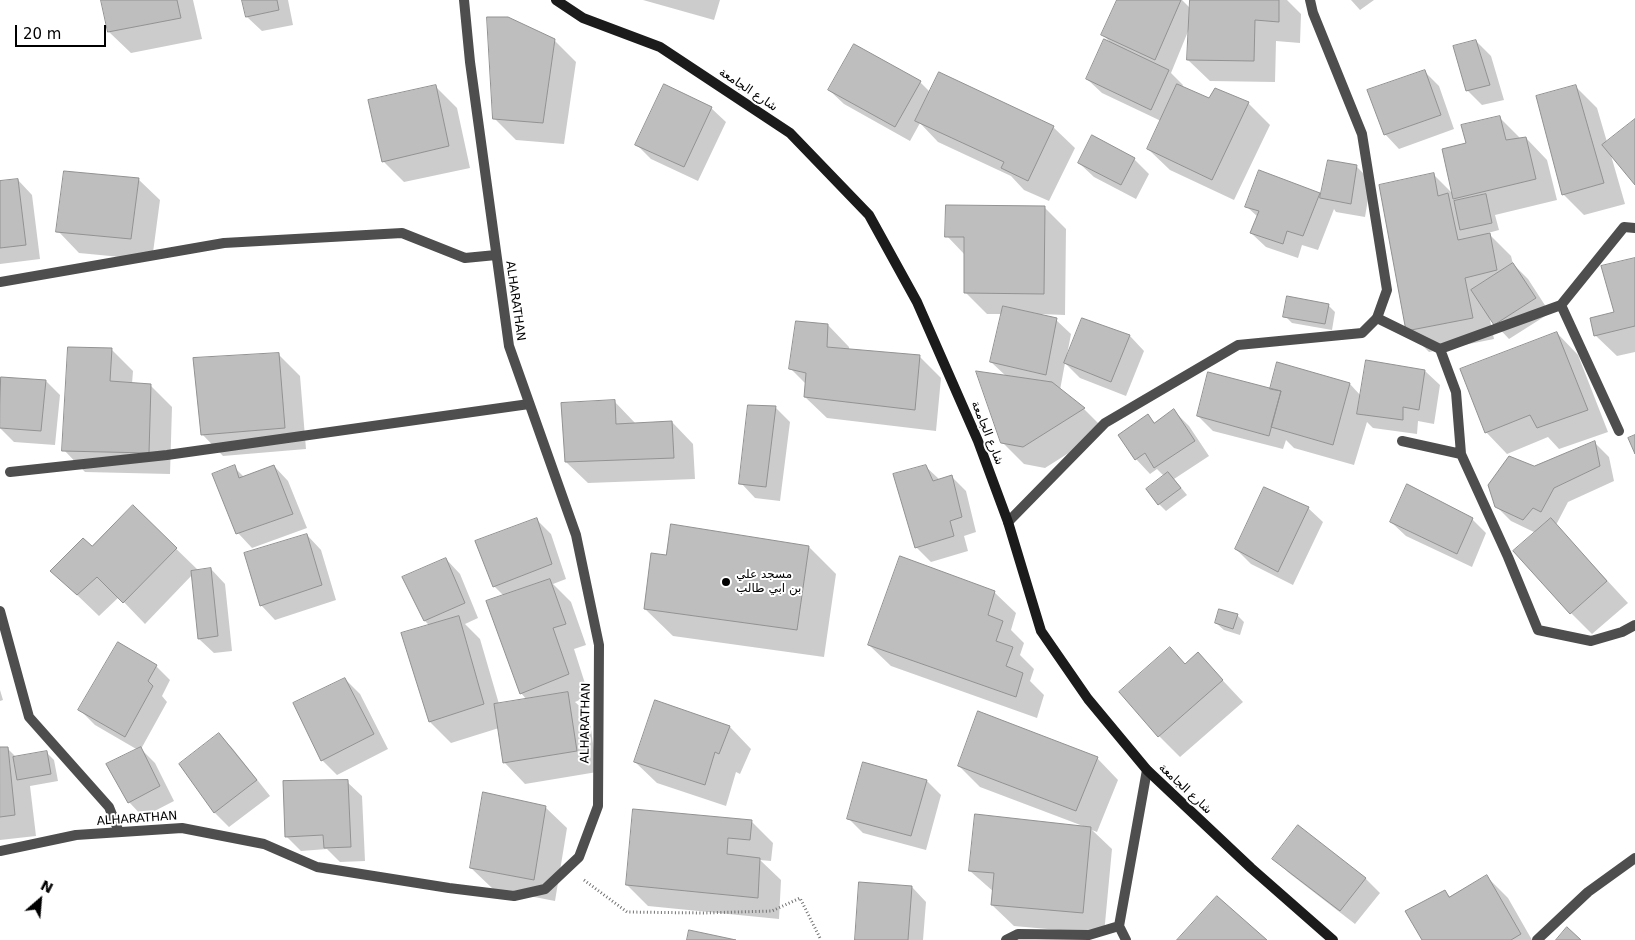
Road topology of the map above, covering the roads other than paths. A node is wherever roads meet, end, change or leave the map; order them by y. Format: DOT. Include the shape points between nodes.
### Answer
graph roads {
  1 [pos="464,0"];
  2 [pos="556,0"];
  3 [pos="1310,0"];
  4 [pos="1635,228"];
  5 [pos="496,255"];
  6 [pos="0,282"];
  7 [pos="1561,305"];
  8 [pos="1377,318"];
  9 [pos="1440,349"];
  10 [pos="530,404"];
  11 [pos="1619,431"];
  12 [pos="1402,441"];
  13 [pos="1461,454"];
  14 [pos="10,472"];
  15 [pos="1008,522"];
  16 [pos="0,611"];
  17 [pos="1635,624"];
  18 [pos="1147,770"];
  19 [pos="119,832"];
  20 [pos="0,851"];
  21 [pos="1635,858"];
  22 [pos="1119,926"];
  23 [pos="1006,940"];
  24 [pos="1126,940"];
  25 [pos="1333,940"];
  26 [pos="1537,940"];
  1 -- 5 [label="street, ALHARATHAN"];
  2 -- 15 [label="main road, شارع الجامعة" via="583,18 660,47 790,133 869,215 917,302 978,441"];
  3 -- 8 [label="street" via="1362,134 1387,290"];
  4 -- 7 [label="street" via="1624,227"];
  5 -- 6 [label="street" via="465,258 402,233 224,244"];
  5 -- 10 [label="street, ALHARATHAN" via="509,346"];
  7 -- 9 [label="street"];
  7 -- 11 [label="street"];
  8 -- 9 [label="street"];
  8 -- 15 [label="street" via="1362,334 1238,345 1105,423"];
  9 -- 13 [label="street" via="1456,392"];
  10 -- 14 [label="street" via="167,455"];
  10 -- 19 [label="street, ALHARATHAN" via="576,535 599,645 598,806 579,857 545,889 514,896 317,867 264,844 182,828"];
  12 -- 13 [label="street"];
  13 -- 17 [label="street" via="1538,630 1591,641 1622,632"];
  15 -- 18 [label="main road, شارع الجامعة" via="1041,631 1088,699"];
  16 -- 19 [label="street" via="29,717 109,806"];
  18 -- 22 [label="street"];
  18 -- 25 [label="main road, شارع الجامعة"];
  19 -- 20 [label="street, ALHARATHAN" via="76,835"];
  21 -- 26 [label="street" via="1588,892"];
  22 -- 23 [label="street" via="1089,935 1018,934"];
  22 -- 24 [label="street"];
}
